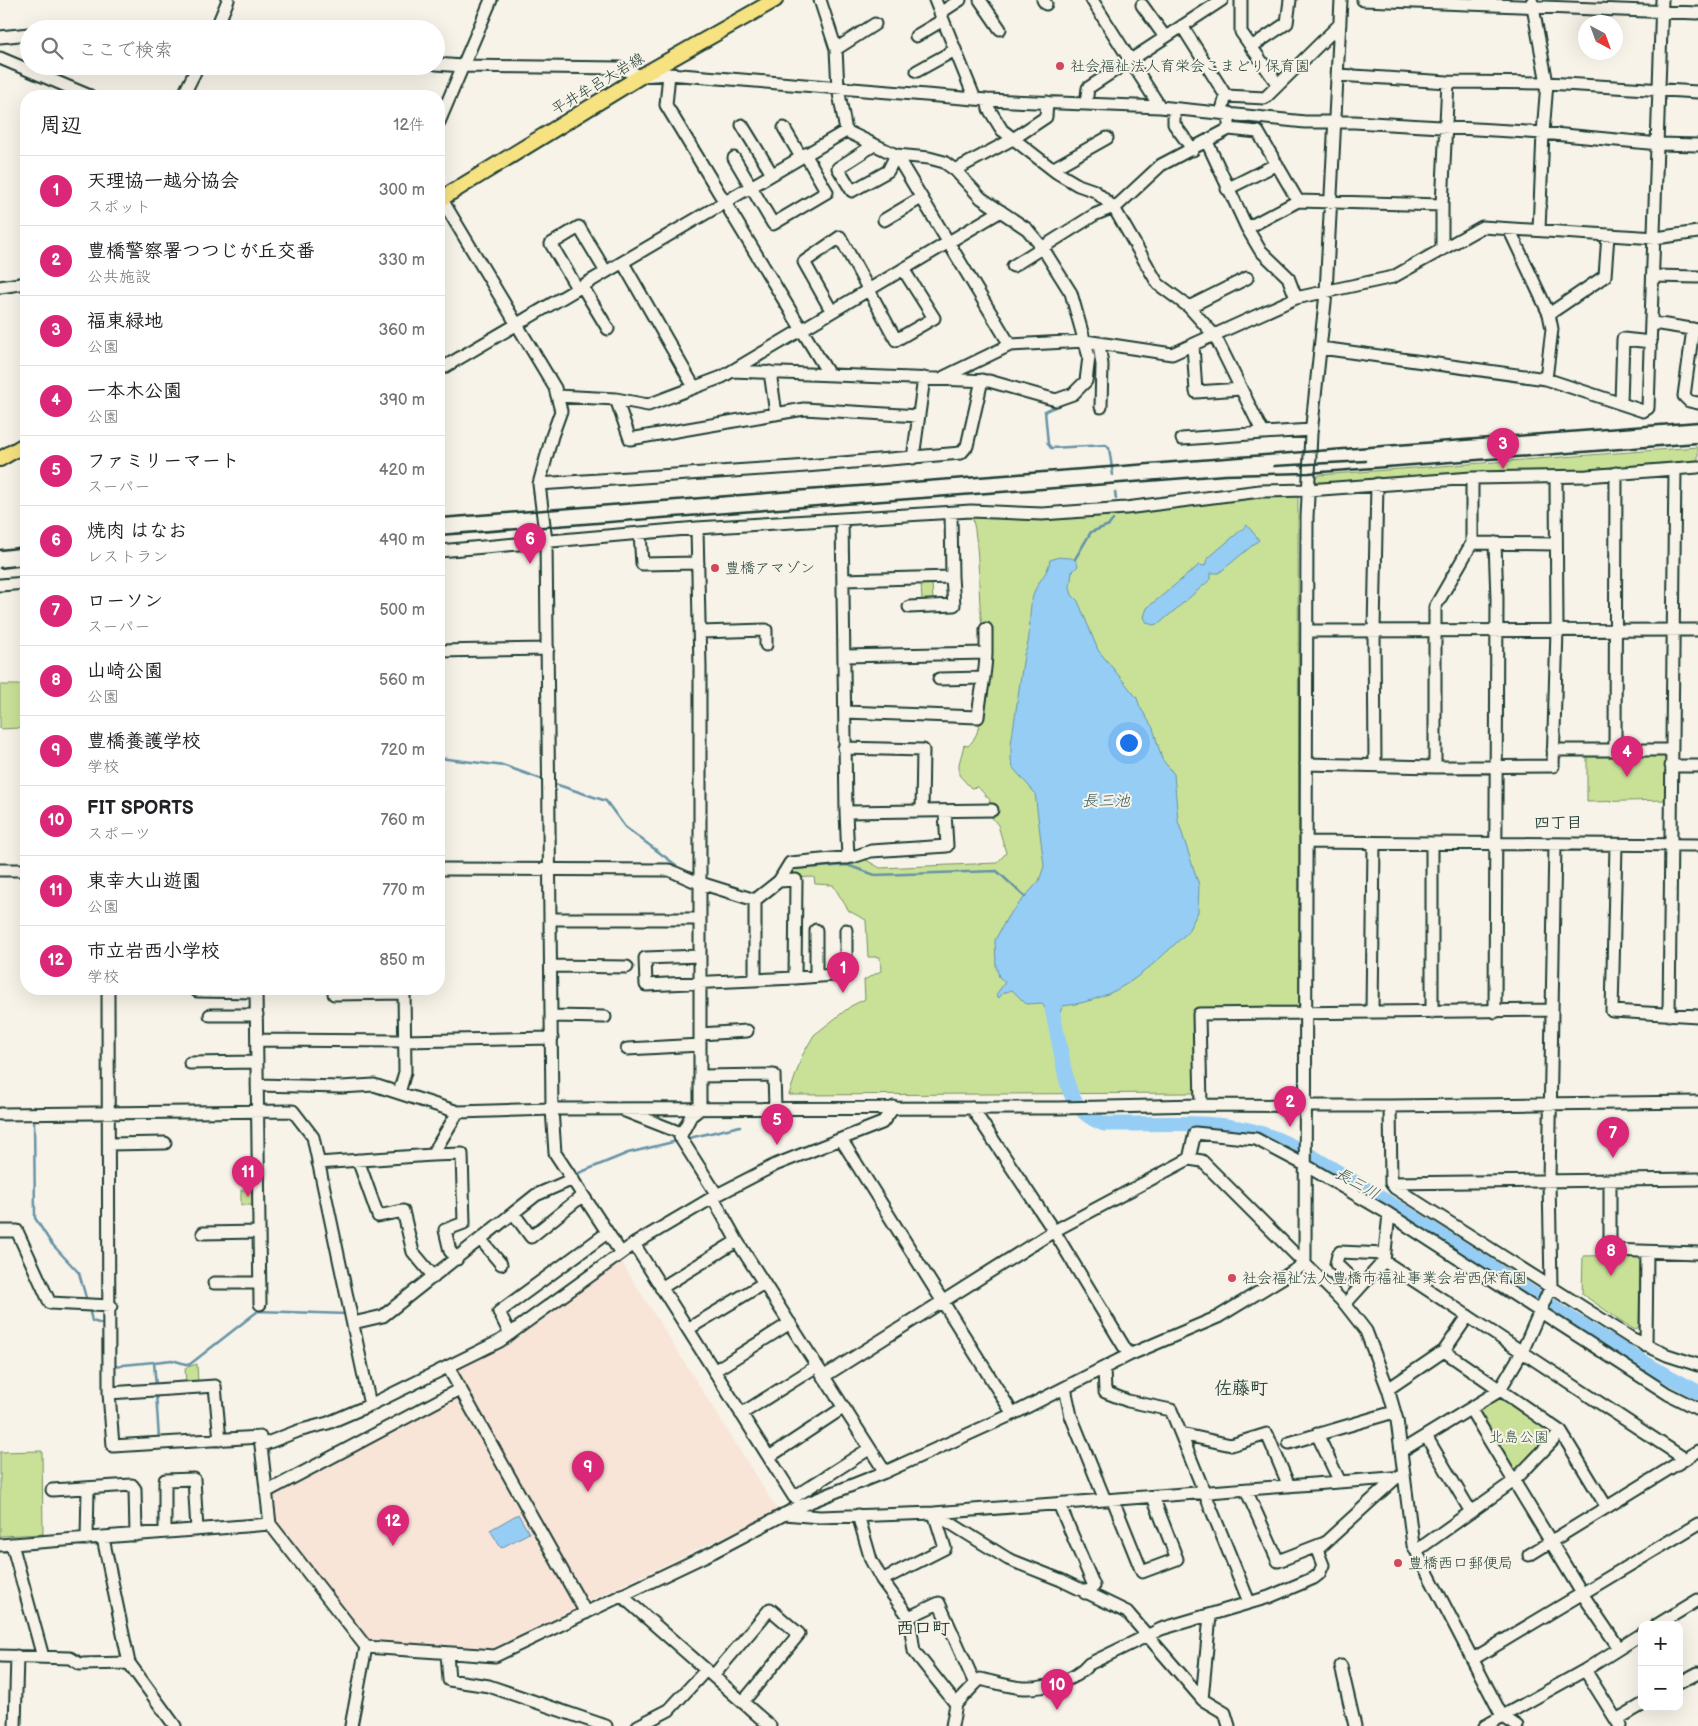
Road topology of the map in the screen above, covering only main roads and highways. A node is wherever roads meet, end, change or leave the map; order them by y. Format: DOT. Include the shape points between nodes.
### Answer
graph roads {
  1 [pos="776,0"];
  2 [pos="445,196"];
  3 [pos="20,447"];
  4 [pos="0,459"];
  1 -- 2 [label="main road, 平井牟呂大岩線" via="642,76"];
  3 -- 4 [label="main road"];
}
